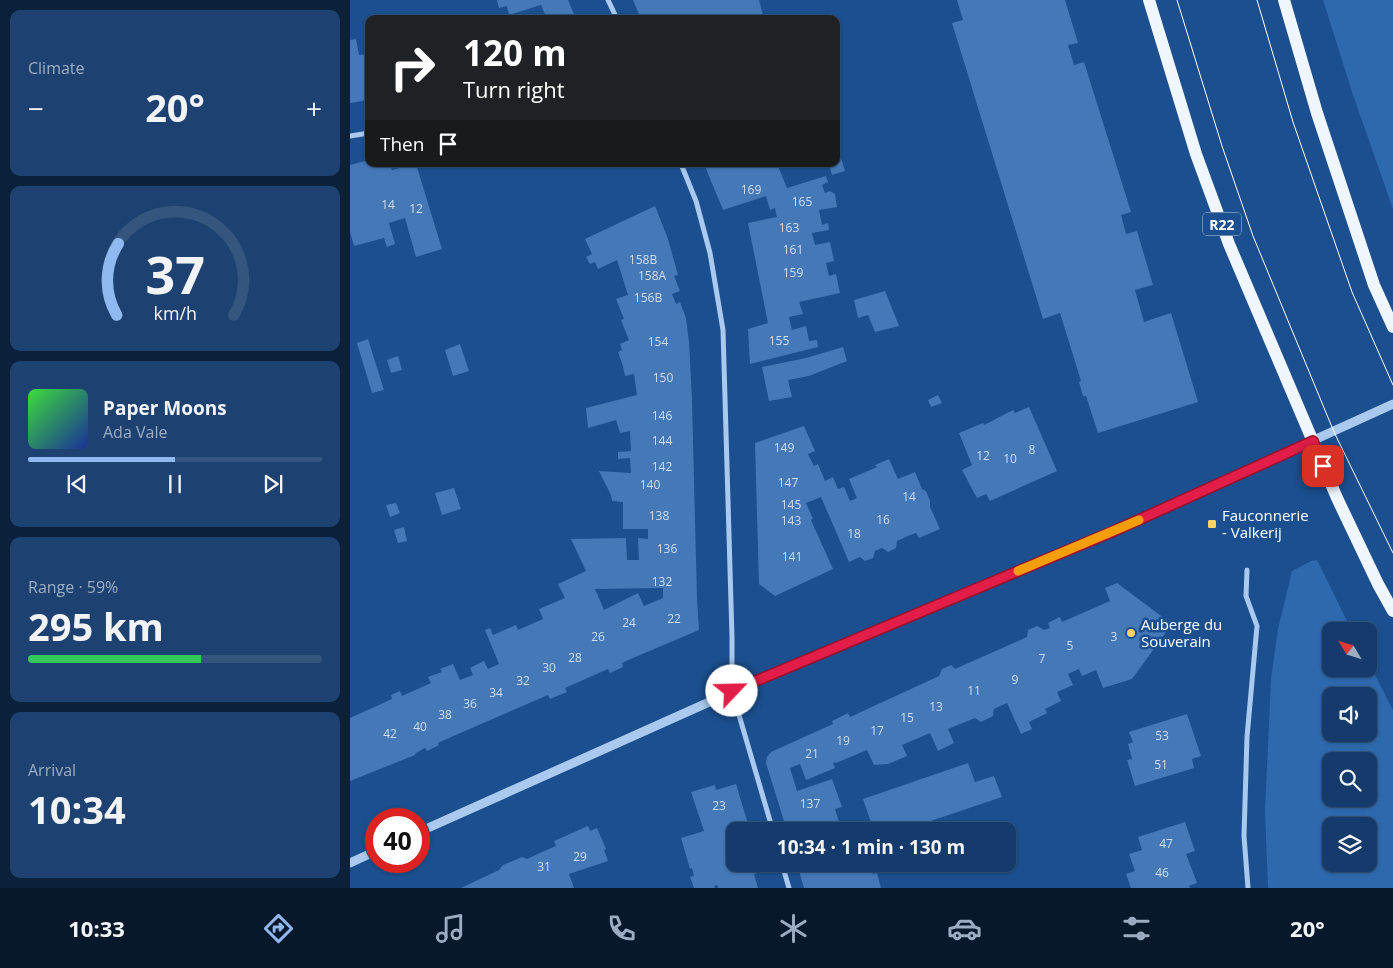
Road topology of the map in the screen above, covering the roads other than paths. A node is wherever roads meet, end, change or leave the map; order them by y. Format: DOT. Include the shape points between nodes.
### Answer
graph roads {
  1 [pos="608,0"];
  2 [pos="1149,0"];
  3 [pos="1284,0"];
  4 [pos="615,15"];
  5 [pos="365,133"];
  6 [pos="350,136"];
  7 [pos="682,167"];
  8 [pos="1393,327"];
  9 [pos="1393,404"];
  10 [pos="1313,441"];
  11 [pos="1246,570"];
  12 [pos="1393,611"];
  13 [pos="732,691"];
  14 [pos="769,822"];
  15 [pos="430,827"];
  16 [pos="365,857"];
  17 [pos="350,863"];
  18 [pos="784,872"];
  19 [pos="789,888"];
  20 [pos="1248,888"];
  1 -- 4 [label="street"];
  2 -- 10 [label="main road, R22" via="1196,154 1226,235"];
  3 -- 8 [label="main road" via="1320,122 1374,284"];
  5 -- 6 [label="street"];
  7 -- 13 [label="street" via="696,201 710,253 723,330"];
  9 -- 10 [label="street"];
  10 -- 12 [label="main road, R22"];
  10 -- 13 [label="street" via="1114,531"];
  11 -- 20 [label="street" via="1246,596 1256,626 1247,737 1244,836"];
  13 -- 14 [label="street"];
  13 -- 15 [label="street"];
  16 -- 17 [label="street"];
  18 -- 19 [label="street"];
}
